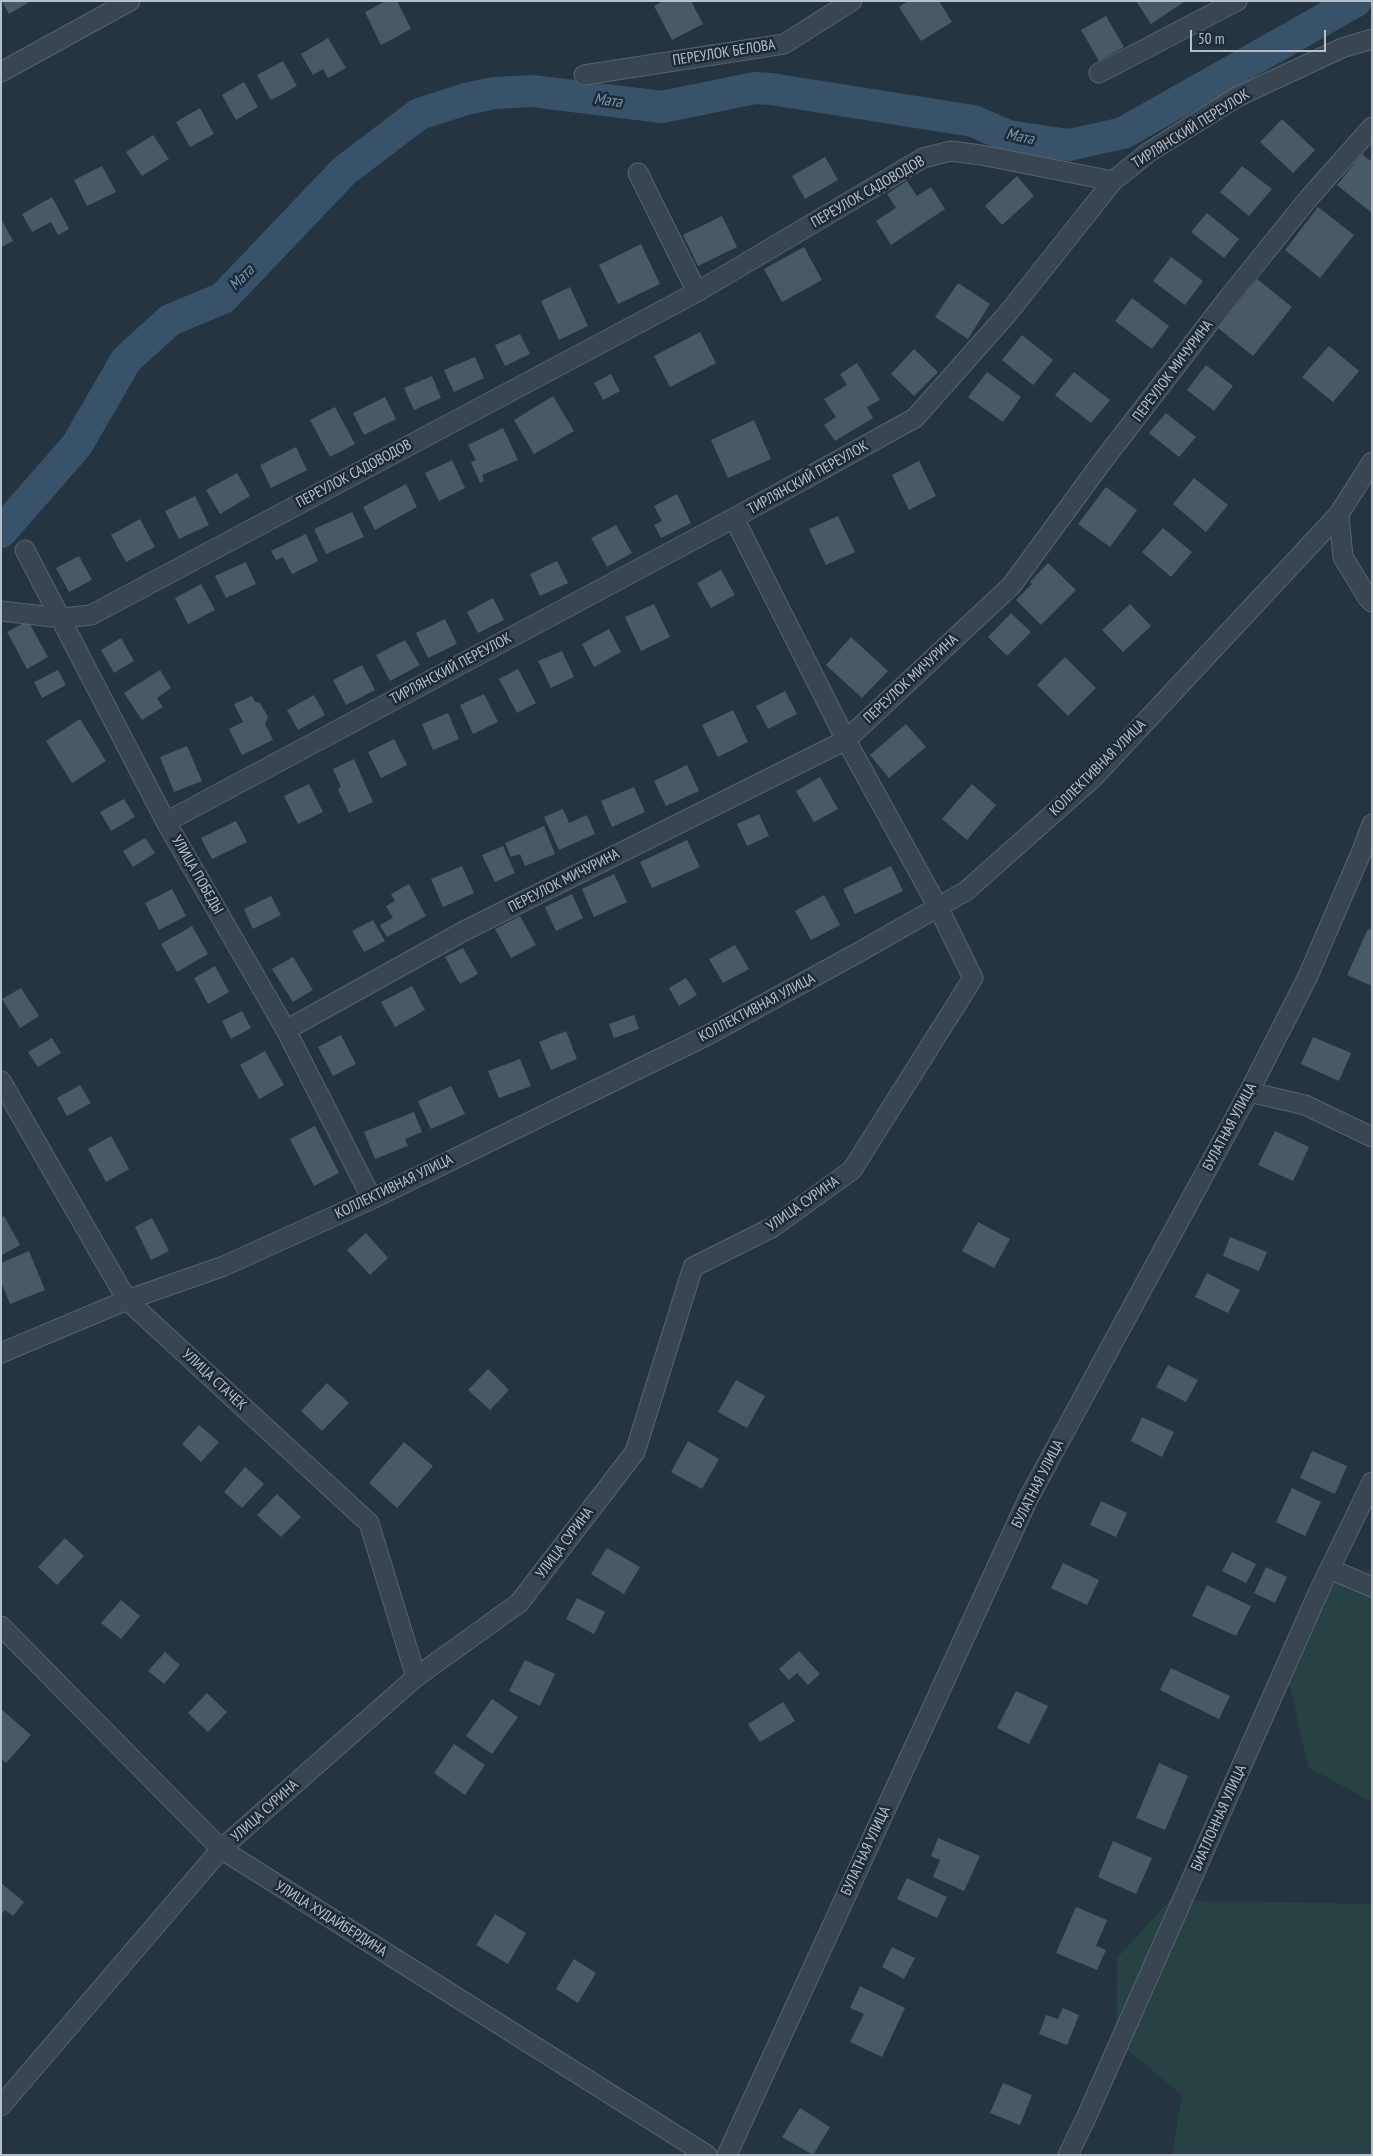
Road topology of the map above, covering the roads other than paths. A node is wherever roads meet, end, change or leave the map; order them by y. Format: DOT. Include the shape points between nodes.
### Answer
graph roads {
  1 [pos="130,1"];
  2 [pos="852,1"];
  3 [pos="1237,1"];
  4 [pos="1372,39"];
  5 [pos="1,72"];
  6 [pos="1099,73"];
  7 [pos="584,75"];
  8 [pos="1372,127"];
  9 [pos="638,173"];
  10 [pos="1113,181"];
  11 [pos="697,292"];
  12 [pos="1372,462"];
  13 [pos="1339,514"];
  14 [pos="734,518"];
  15 [pos="25,550"];
  16 [pos="1372,602"];
  17 [pos="1,611"];
  18 [pos="61,618"];
  19 [pos="846,740"];
  20 [pos="166,822"];
  21 [pos="1372,824"];
  22 [pos="938,907"];
  23 [pos="286,1030"];
  24 [pos="1,1081"];
  25 [pos="1249,1092"];
  26 [pos="1372,1137"];
  27 [pos="372,1199"];
  28 [pos="127,1300"];
  29 [pos="1,1353"];
  30 [pos="1372,1482"];
  31 [pos="1330,1569"];
  32 [pos="1372,1587"];
  33 [pos="1,1626"];
  34 [pos="416,1677"];
  35 [pos="221,1850"];
  36 [pos="1,2106"];
  37 [pos="707,2155"];
  38 [pos="727,2155"];
  39 [pos="1068,2155"];
  1 -- 5 [label="street"];
  2 -- 7 [label="street, ПЕРЕУЛОК БЕЛОВА" via="784,44"];
  3 -- 6 [label="street"];
  4 -- 10 [label="street, ТИРЛЯНСКИЙ ПЕРЕУЛОК" via="1342,48 1236,97 1148,152"];
  8 -- 19 [label="street, ПЕРЕУЛОК МИЧУРИНА" via="1308,199 1229,297 1011,586"];
  9 -- 11 [label="street"];
  10 -- 11 [label="street, ПЕРЕУЛОК САДОВОДОВ" via="951,151 923,158"];
  10 -- 14 [label="street, ТИРЛЯНСКИЙ ПЕРЕУЛОК" via="1008,313 915,418"];
  11 -- 18 [label="street, ПЕРЕУЛОК САДОВОДОВ" via="92,615"];
  12 -- 13 [label="street, КОЛЛЕКТИВНАЯ УЛИЦА"];
  13 -- 16 [label="street" via="1343,558"];
  13 -- 22 [label="street, КОЛЛЕКТИВНАЯ УЛИЦА" via="1092,779 966,891"];
  14 -- 19 [label="street"];
  14 -- 20 [label="street, ТИРЛЯНСКИЙ ПЕРЕУЛОК"];
  15 -- 18 [label="street, УЛИЦА ПОБЕДЫ"];
  17 -- 18 [label="street, ПЕРЕУЛОК САДОВОДОВ"];
  18 -- 20 [label="street, УЛИЦА ПОБЕДЫ"];
  19 -- 22 [label="street"];
  19 -- 23 [label="street, ПЕРЕУЛОК МИЧУРИНА" via="464,931"];
  20 -- 23 [label="street, УЛИЦА ПОБЕДЫ"];
  21 -- 25 [label="street, БУЛАТНАЯ УЛИЦА" via="1308,976"];
  22 -- 27 [label="street, КОЛЛЕКТИВНАЯ УЛИЦА" via="706,1036"];
  22 -- 34 [label="street, УЛИЦА СУРИНА" via="973,978 852,1170 773,1227 693,1267 635,1452 519,1603"];
  23 -- 27 [label="street, УЛИЦА ПОБЕДЫ"];
  24 -- 28 [label="street, УЛИЦА СТАЧЕК"];
  25 -- 26 [label="street" via="1305,1105"];
  25 -- 38 [label="street, БУЛАТНАЯ УЛИЦА" via="1028,1499"];
  27 -- 28 [label="street, КОЛЛЕКТИВНАЯ УЛИЦА" via="224,1266"];
  28 -- 29 [label="street, КОЛЛЕКТИВНАЯ УЛИЦА"];
  28 -- 34 [label="street, УЛИЦА СТАЧЕК" via="369,1523"];
  30 -- 31 [label="street, БИАТЛОННАЯ УЛИЦА"];
  31 -- 32 [label="street"];
  31 -- 39 [label="street, БИАТЛОННАЯ УЛИЦА"];
  33 -- 35 [label="street, УЛИЦА ХУДАЙБЕРДИНА"];
  34 -- 35 [label="street, УЛИЦА СУРИНА"];
  35 -- 36 [label="street, УЛИЦА СУРИНА"];
  35 -- 37 [label="street, УЛИЦА ХУДАЙБЕРДИНА"];
}
